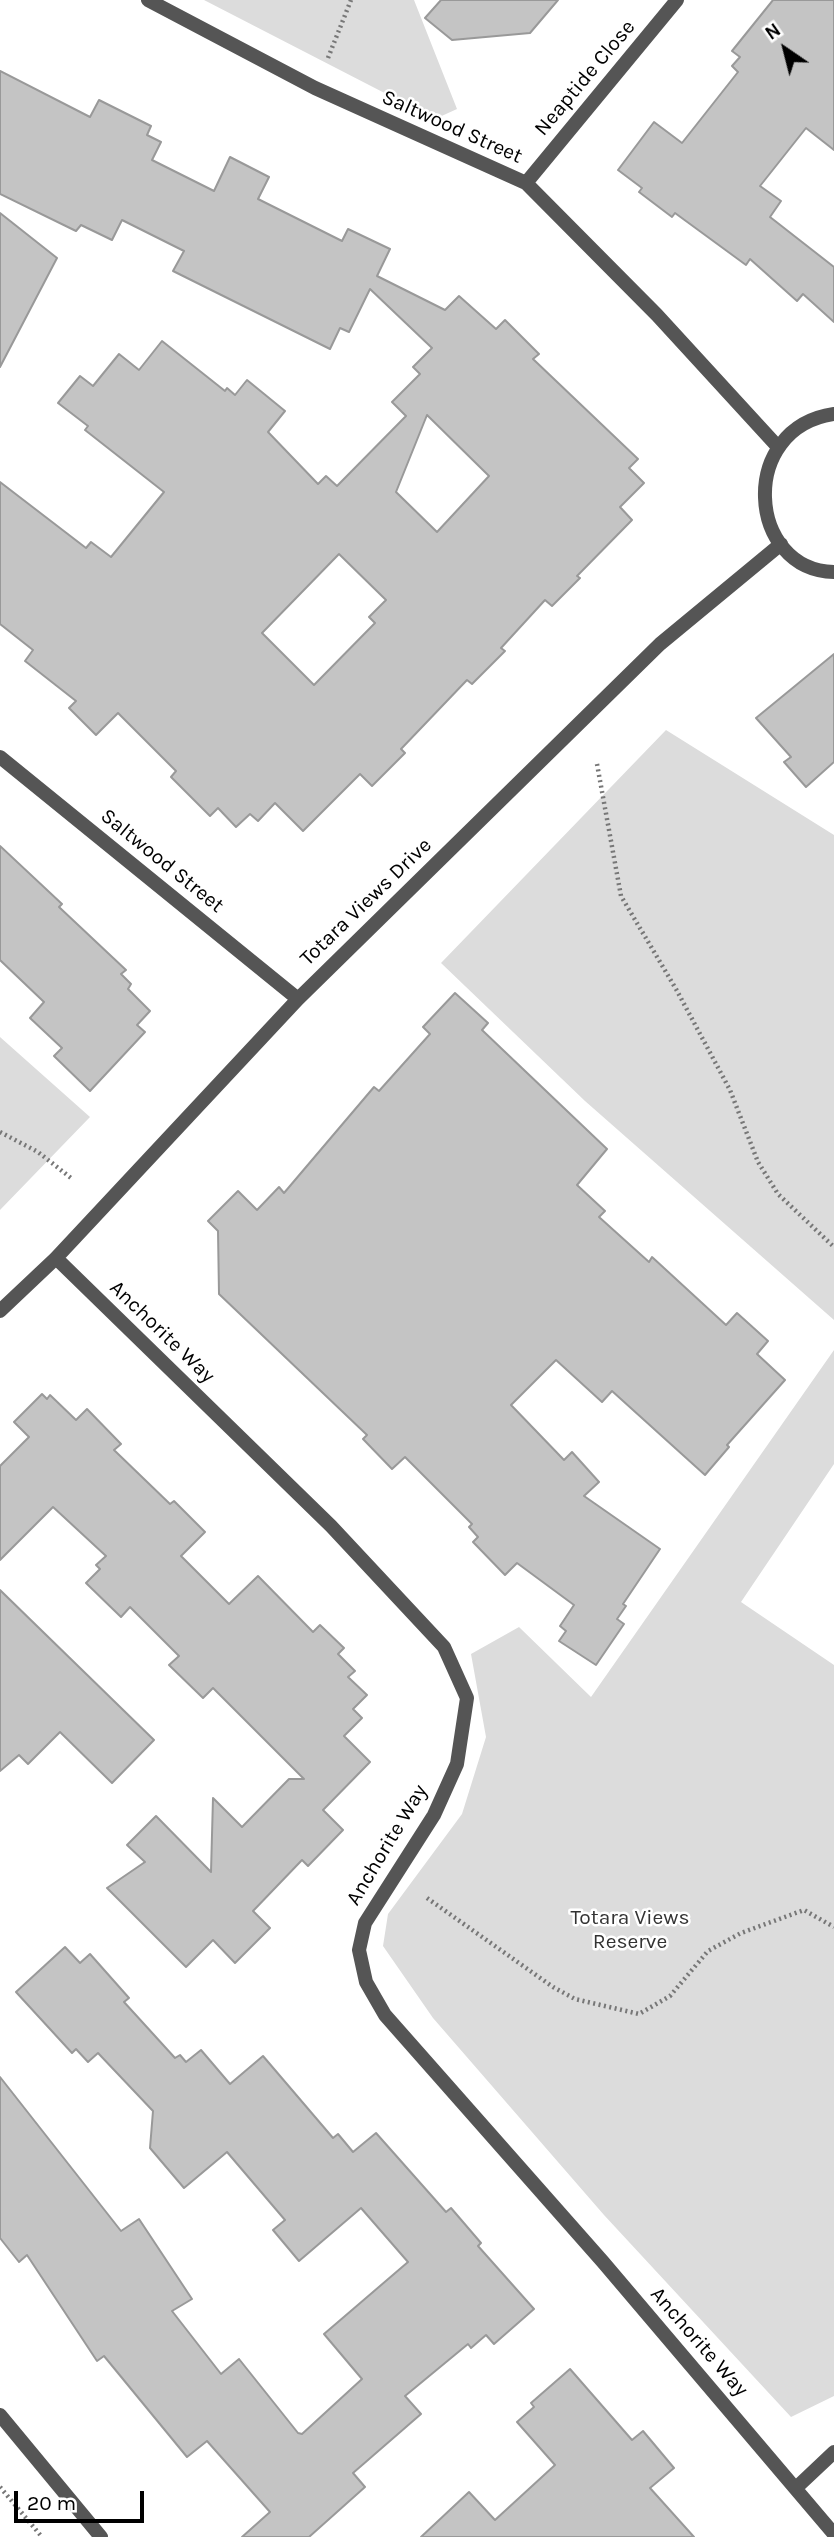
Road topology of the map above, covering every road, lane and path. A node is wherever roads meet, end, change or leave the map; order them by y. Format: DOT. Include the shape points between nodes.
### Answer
graph roads {
  1 [pos="148,0"];
  2 [pos="351,0"];
  3 [pos="677,0"];
  4 [pos="328,58"];
  5 [pos="526,183"];
  6 [pos="834,414"];
  7 [pos="778,447"];
  8 [pos="781,544"];
  9 [pos="834,572"];
  10 [pos="0,757"];
  11 [pos="597,764"];
  12 [pos="298,999"];
  13 [pos="0,1132"];
  14 [pos="71,1178"];
  15 [pos="834,1247"];
  16 [pos="56,1258"];
  17 [pos="0,1311"];
  18 [pos="427,1898"];
  19 [pos="834,1927"];
  20 [pos="0,2416"];
  21 [pos="834,2452"];
  22 [pos="0,2487"];
  23 [pos="797,2487"];
  24 [pos="834,2534"];
  25 [pos="42,2537"];
  26 [pos="101,2537"];
  1 -- 5 [label="street, Saltwood Street" via="315,88"];
  2 -- 4 [label="path"];
  3 -- 5 [label="street, Neaptide Close"];
  5 -- 7 [label="street, Saltwood Street" via="657,315"];
  6 -- 7 [label="street" via="804,424"];
  7 -- 8 [label="street" via="766,472 763,499 770,526"];
  8 -- 9 [label="street" via="803,563"];
  8 -- 12 [label="street, Totara Views Drive" via="660,644"];
  10 -- 12 [label="street, Saltwood Street"];
  11 -- 15 [label="path" via="621,896 724,1079 758,1162 778,1194"];
  12 -- 16 [label="street, Totara Views Drive"];
  13 -- 14 [label="path" via="38,1152"];
  16 -- 17 [label="street, Totara Views Drive"];
  16 -- 23 [label="street, Anchorite Way" via="331,1526 444,1647 467,1698 457,1764 434,1815 365,1923 359,1950 366,1982 385,2015"];
  18 -- 19 [label="path" via="553,1987 575,1999 639,2014 670,1996 708,1951 741,1933 804,1910"];
  20 -- 26 [label="street"];
  21 -- 23 [label="street"];
  22 -- 25 [label="path"];
  23 -- 24 [label="street, Anchorite Way"];
}
